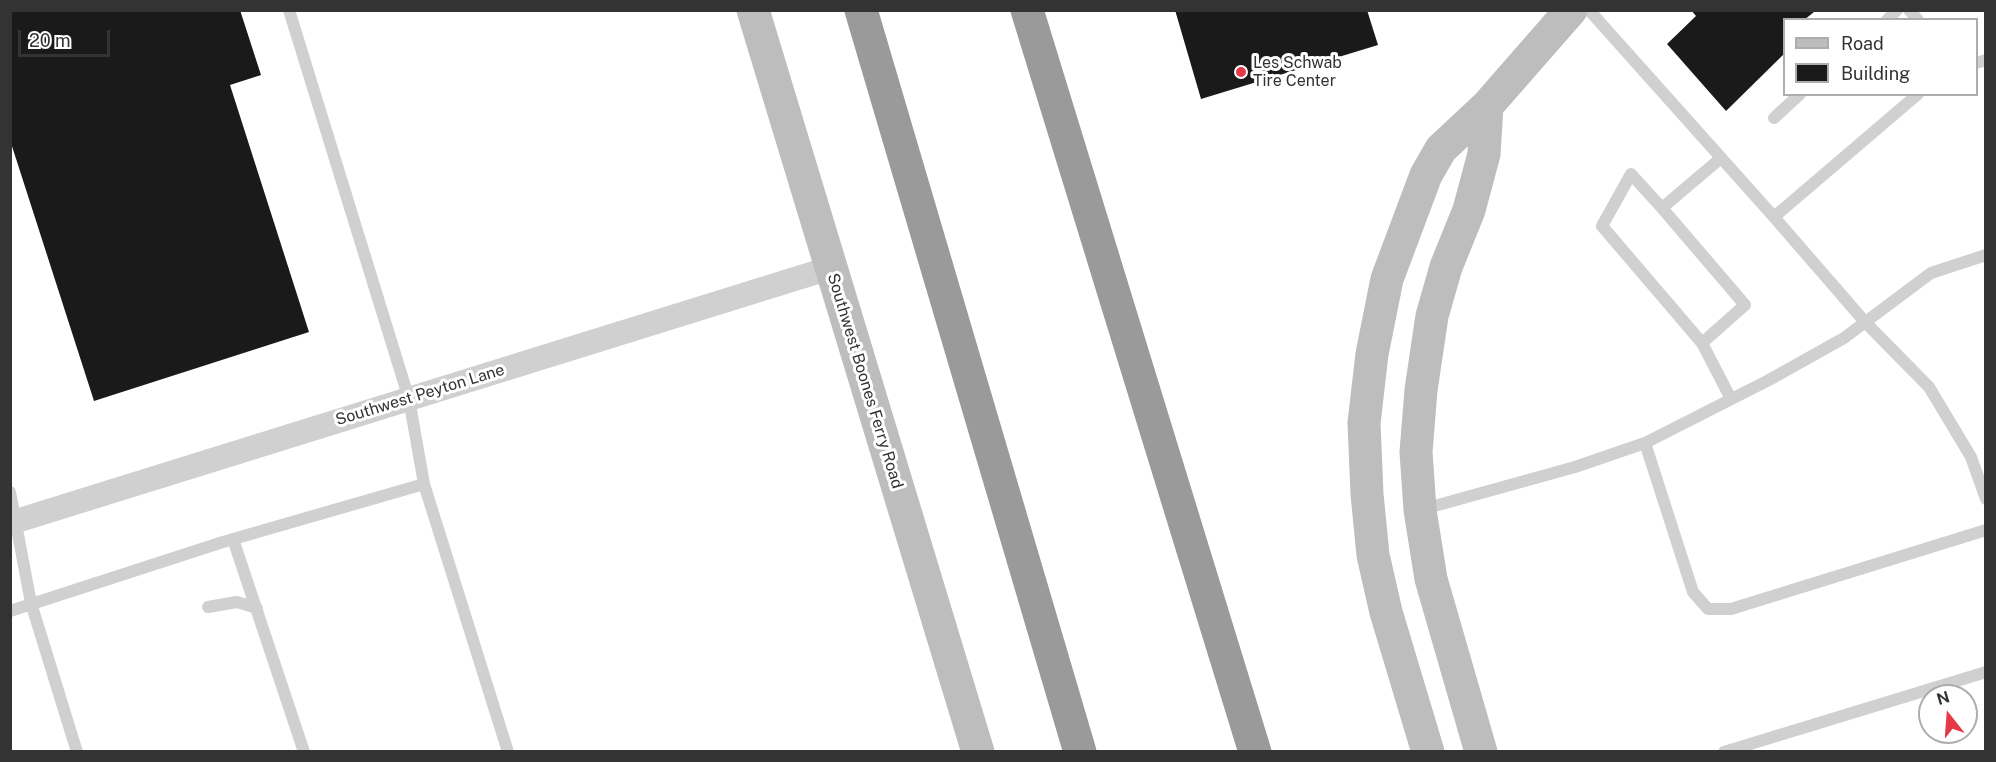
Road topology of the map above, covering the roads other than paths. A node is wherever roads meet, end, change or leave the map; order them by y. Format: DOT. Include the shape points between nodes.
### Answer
graph roads {
  1 [pos="289,10"];
  2 [pos="753,10"];
  3 [pos="861,10"];
  4 [pos="1027,10"];
  5 [pos="1570,10"];
  6 [pos="1589,10"];
  7 [pos="1798,96"];
  8 [pos="1916,96"];
  9 [pos="1487,106"];
  10 [pos="1774,118"];
  11 [pos="1721,158"];
  12 [pos="1662,208"];
  13 [pos="1774,217"];
  14 [pos="1986,255"];
  15 [pos="830,268"];
  16 [pos="1865,322"];
  17 [pos="1702,343"];
  18 [pos="409,399"];
  19 [pos="1731,399"];
  20 [pos="1645,443"];
  21 [pos="424,484"];
  22 [pos="10,492"];
  23 [pos="1986,499"];
  24 [pos="1420,510"];
  25 [pos="13,522"];
  26 [pos="1986,530"];
  27 [pos="233,539"];
  28 [pos="31,603"];
  29 [pos="208,607"];
  30 [pos="257,608"];
  31 [pos="10,610"];
  32 [pos="1986,672"];
  33 [pos="76,752"];
  34 [pos="304,752"];
  35 [pos="508,752"];
  36 [pos="978,752"];
  37 [pos="1080,752"];
  38 [pos="1255,752"];
  39 [pos="1428,752"];
  40 [pos="1481,752"];
  41 [pos="1724,752"];
  1 -- 18 [label="lane"];
  2 -- 15 [label="main road, Southwest Boones Ferry Road"];
  3 -- 37 [label="highway"];
  4 -- 38 [label="highway"];
  5 -- 9 [label="main road"];
  6 -- 11 [label="lane"];
  7 -- 10 [label="lane"];
  8 -- 13 [label="lane"];
  9 -- 24 [label="main road" via="1484,154 1432,316 1416,452"];
  9 -- 39 [label="main road" via="1441,149 1426,175 1387,279 1371,354 1364,423 1373,555"];
  11 -- 12 [label="lane"];
  11 -- 13 [label="lane"];
  12 -- 17 [label="lane" via="1745,305"];
  12 -- 17 [label="lane" via="1630,174 1602,226"];
  13 -- 16 [label="lane"];
  14 -- 16 [label="lane" via="1930,273"];
  15 -- 18 [label="street, Southwest Peyton Lane"];
  15 -- 36 [label="main road, Southwest Boones Ferry Road"];
  16 -- 19 [label="lane" via="1844,338"];
  16 -- 23 [label="lane" via="1929,387 1971,457"];
  17 -- 19 [label="lane"];
  18 -- 21 [label="lane"];
  18 -- 25 [label="street, Southwest Peyton Lane"];
  19 -- 20 [label="lane"];
  20 -- 24 [label="lane" via="1575,467"];
  20 -- 26 [label="lane" via="1693,592 1708,609 1731,609"];
  21 -- 27 [label="lane"];
  21 -- 35 [label="lane"];
  22 -- 25 [label="lane"];
  24 -- 40 [label="main road" via="1431,579"];
  25 -- 28 [label="lane"];
  27 -- 28 [label="lane"];
  27 -- 30 [label="lane"];
  28 -- 31 [label="lane"];
  28 -- 33 [label="lane"];
  29 -- 30 [label="lane" via="237,602"];
  30 -- 34 [label="lane"];
  32 -- 41 [label="lane"];
}
